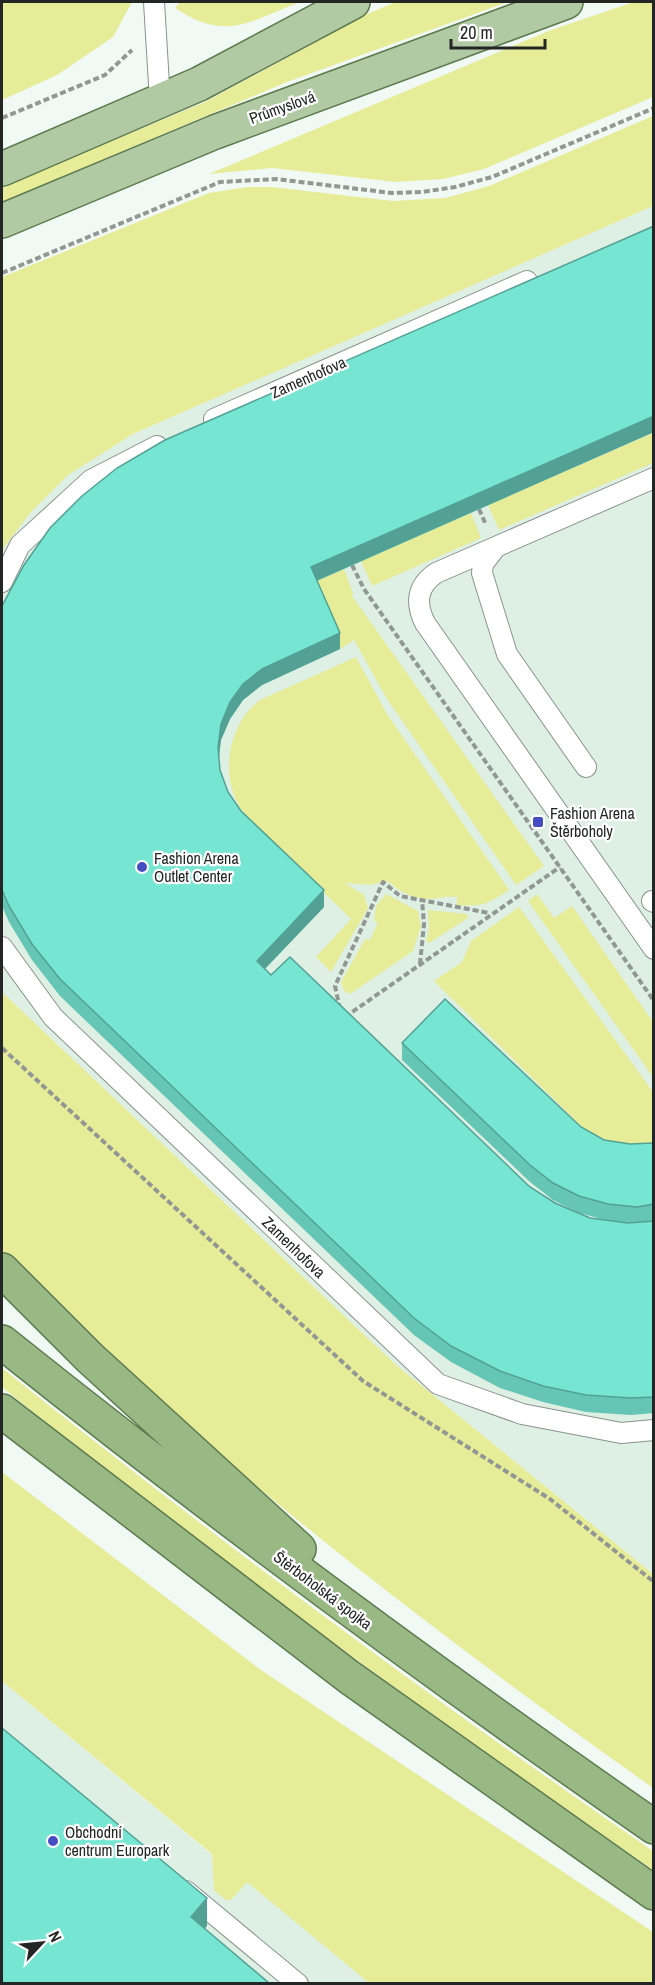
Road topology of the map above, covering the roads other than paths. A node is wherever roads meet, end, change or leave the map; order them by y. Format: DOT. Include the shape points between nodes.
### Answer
graph roads {
  1 [pos="154,2"];
  2 [pos="566,2"];
  3 [pos="349,3"];
  4 [pos="160,101"];
  5 [pos="2,169"];
  6 [pos="2,221"];
  7 [pos="545,274"];
  8 [pos="198,427"];
  9 [pos="176,437"];
  10 [pos="654,478"];
  11 [pos="496,548"];
  12 [pos="2,582"];
  13 [pos="586,766"];
  14 [pos="2,947"];
  15 [pos="654,949"];
  16 [pos="2,1270"];
  17 [pos="2,1341"];
  18 [pos="2,1411"];
  19 [pos="15,1424"];
  20 [pos="654,1430"];
  21 [pos="448,1682"];
  22 [pos="654,1827"];
  23 [pos="172,1879"];
  24 [pos="654,1893"];
  25 [pos="298,1983"];
  1 -- 4 [label="lane"];
  2 -- 6 [label="main road, Průmyslová" via="215,132"];
  3 -- 4 [label="main road"];
  4 -- 5 [label="main road"];
  7 -- 8 [label="lane, Zamenhofova"];
  9 -- 12 [label="lane" via="91,480 20,545"];
  10 -- 11 [label="lane"];
  11 -- 13 [label="lane" via="483,564 482,573 501,641"];
  11 -- 15 [label="lane" via="429,578 420,591 421,615"];
  14 -- 20 [label="lane, Zamenhofova" via="53,1017 438,1384 522,1414 621,1433"];
  16 -- 21 [label="highway" via="98,1366"];
  17 -- 21 [label="highway, Štěrboholská spojka" via="188,1489"];
  18 -- 19 [label="highway"];
  19 -- 24 [label="highway" via="349,1677"];
  21 -- 22 [label="highway, Štěrboholská spojka"];
  23 -- 25 [label="lane"];
}
